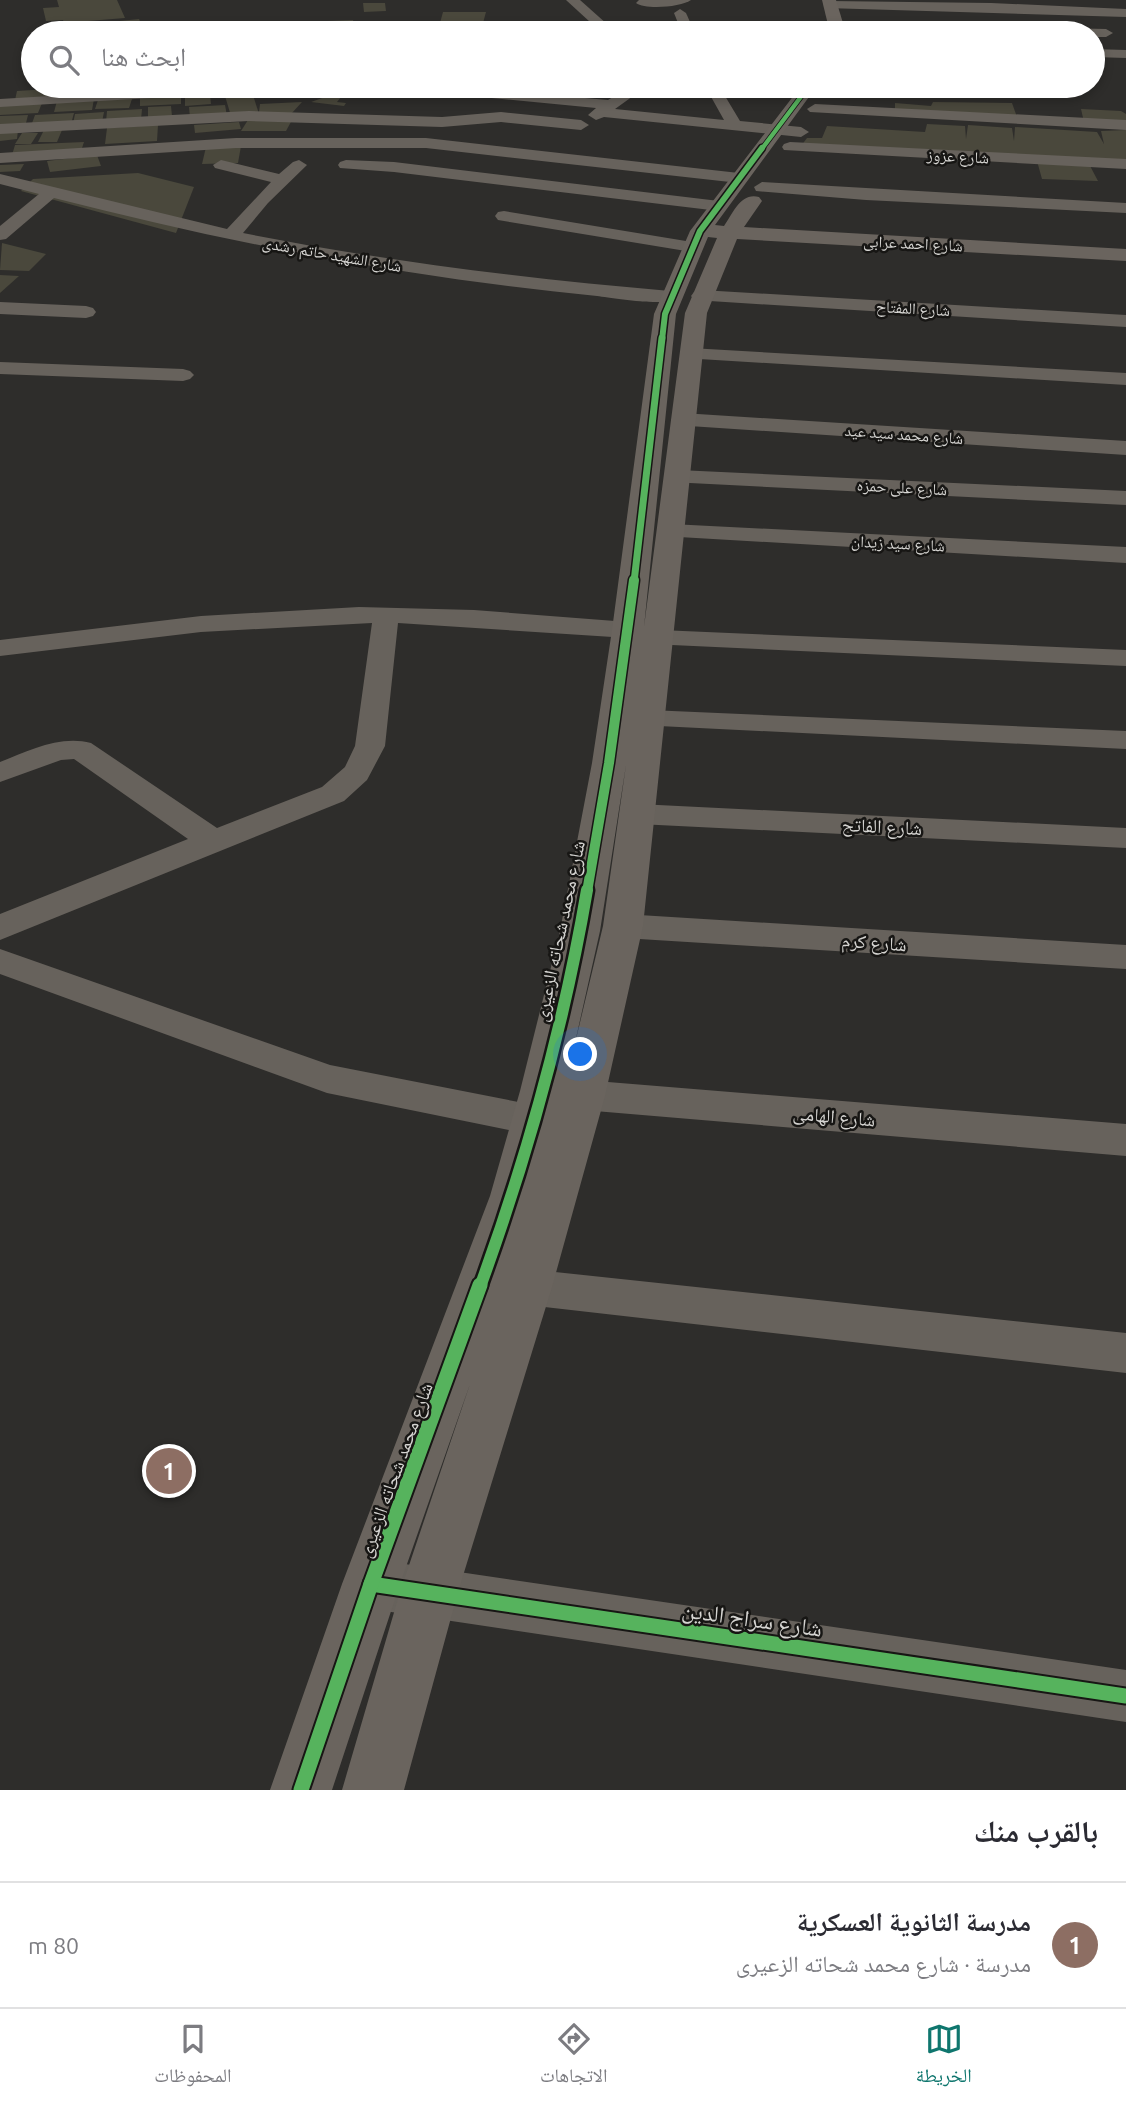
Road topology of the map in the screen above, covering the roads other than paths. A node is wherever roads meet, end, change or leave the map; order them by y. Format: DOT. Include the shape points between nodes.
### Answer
graph roads {
  1 [pos="572,0"];
  2 [pos="829,2"];
  3 [pos="642,3"];
  4 [pos="683,6"];
  5 [pos="851,8"];
  6 [pos="1126,13"];
  7 [pos="596,21"];
  8 [pos="835,21"];
  9 [pos="1105,34"];
  10 [pos="1126,34"];
  11 [pos="1105,53"];
  12 [pos="1126,54"];
  13 [pos="84,98"];
  14 [pos="526,98"];
  15 [pos="621,98"];
  16 [pos="719,98"];
  17 [pos="0,103"];
  18 [pos="606,108"];
  19 [pos="803,115"];
  20 [pos="581,125"];
  21 [pos="1126,125"];
  22 [pos="735,126"];
  23 [pos="0,129"];
  24 [pos="137,149"];
  25 [pos="538,155"];
  26 [pos="0,158"];
  27 [pos="182,164"];
  28 [pos="1126,164"];
  29 [pos="334,165"];
  30 [pos="0,179"];
  31 [pos="282,180"];
  32 [pos="505,180"];
  33 [pos="51,192"];
  34 [pos="489,192"];
  35 [pos="1126,208"];
  36 [pos="724,214"];
  37 [pos="504,216"];
  38 [pos="0,234"];
  39 [pos="231,236"];
  40 [pos="1126,255"];
  41 [pos="685,297"];
  42 [pos="0,308"];
  43 [pos="86,312"];
  44 [pos="1126,320"];
  45 [pos="677,359"];
  46 [pos="0,368"];
  47 [pos="183,375"];
  48 [pos="1126,379"];
  49 [pos="682,420"];
  50 [pos="1126,448"];
  51 [pos="678,477"];
  52 [pos="1126,498"];
  53 [pos="671,531"];
  54 [pos="1126,555"];
  55 [pos="386,615"];
  56 [pos="644,634"];
  57 [pos="0,648"];
  58 [pos="1126,658"];
  59 [pos="649,719"];
  60 [pos="1126,740"];
  61 [pos="0,774"];
  62 [pos="638,814"];
  63 [pos="1126,838"];
  64 [pos="215,842"];
  65 [pos="622,926"];
  66 [pos="0,928"];
  67 [pos="1126,957"];
  68 [pos="0,961"];
  69 [pos="583,1096"];
  70 [pos="538,1105"];
  71 [pos="1126,1139"];
  72 [pos="527,1287"];
  73 [pos="1126,1353"];
  74 [pos="371,1584"];
  75 [pos="429,1592"];
  76 [pos="1126,1696"];
  77 [pos="301,1790"];
  78 [pos="373,1790"];
  1 -- 7 [label="street"];
  2 -- 5 [label="street"];
  2 -- 8 [label="street"];
  3 -- 4 [label="street"];
  5 -- 6 [label="street"];
  9 -- 10 [label="street"];
  11 -- 12 [label="street"];
  13 -- 17 [label="street"];
  14 -- 18 [label="street"];
  15 -- 18 [label="street"];
  16 -- 22 [label="street"];
  18 -- 20 [label="street"];
  18 -- 22 [label="street"];
  19 -- 21 [label="street"];
  19 -- 22 [label="street"];
  19 -- 28 [label="street, شارع عزوز"];
  19 -- 36 [label="street, شارع محمد شحاته الزعيرى"];
  20 -- 23 [label="street" via="501,117 435,121 262,116"];
  20 -- 25 [label="street"];
  24 -- 25 [label="street" via="412,142"];
  24 -- 26 [label="street"];
  24 -- 27 [label="street"];
  25 -- 32 [label="street"];
  25 -- 36 [label="street"];
  29 -- 32 [label="street"];
  30 -- 33 [label="street, شارع الشهيد حاتم رشدى"];
  31 -- 31 [label="street" via="305,165 214,166"];
  31 -- 39 [label="street"];
  32 -- 34 [label="street"];
  32 -- 36 [label="street"];
  33 -- 38 [label="street"];
  33 -- 39 [label="street, شارع الشهيد حاتم رشدى"];
  35 -- 36 [label="street" via="866,195"];
  36 -- 37 [label="street"];
  36 -- 40 [label="street, شارع احمد عرابى"];
  36 -- 41 [label="street, شارع محمد شحاته الزعيرى"];
  39 -- 41 [label="street, شارع الشهيد حاتم رشدى" via="441,272"];
  41 -- 44 [label="street, شارع المفتاح"];
  41 -- 45 [label="street, شارع محمد شحاته الزعيرى"];
  42 -- 43 [label="street"];
  45 -- 48 [label="street"];
  45 -- 49 [label="street, شارع محمد شحاته الزعيرى"];
  45 -- 56 [label="street, شارع محمد شحاته الزعيرى"];
  46 -- 47 [label="street"];
  49 -- 50 [label="street, شارع محمد سيد عيد"];
  49 -- 51 [label="street, شارع محمد شحاته الزعيرى"];
  51 -- 52 [label="street, شارع على حمزه"];
  51 -- 53 [label="street, شارع محمد شحاته الزعيرى"];
  53 -- 54 [label="street, شارع سيد زيدان"];
  53 -- 56 [label="street, شارع محمد شحاته الزعيرى"];
  55 -- 56 [label="street"];
  55 -- 57 [label="street" via="245,620"];
  55 -- 64 [label="street" via="370,746 353,780 333,794"];
  56 -- 58 [label="street"];
  56 -- 59 [label="street, شارع محمد شحاته الزعيرى"];
  56 -- 70 [label="street, شارع محمد شحاته الزعيرى" via="609,763 580,931"];
  59 -- 60 [label="street"];
  59 -- 62 [label="street, شارع محمد شحاته الزعيرى"];
  61 -- 64 [label="street" via="56,751 80,749"];
  62 -- 63 [label="street, شارع الفاتح"];
  62 -- 65 [label="street, شارع محمد شحاته الزعيرى"];
  64 -- 66 [label="street" via="73,895"];
  65 -- 67 [label="street, شارع كرم"];
  65 -- 69 [label="street, شارع محمد شحاته الزعيرى"];
  68 -- 70 [label="street, شارع الهامى" via="327,1079"];
  69 -- 70 [label="street, شارع الهامى"];
  69 -- 71 [label="street, شارع الهامى"];
  69 -- 72 [label="street, شارع محمد شحاته الزعيرى"];
  70 -- 74 [label="street, شارع محمد شحاته الزعيرى" via="513,1196"];
  72 -- 73 [label="street"];
  72 -- 75 [label="street, شارع محمد شحاته الزعيرى"];
  74 -- 75 [label="street, شارع سراج الدين"];
  74 -- 77 [label="street, شارع محمد شحاته الزعيرى"];
  75 -- 76 [label="street, شارع سراج الدين"];
  75 -- 78 [label="street, شارع محمد شحاته الزعيرى"];
}
